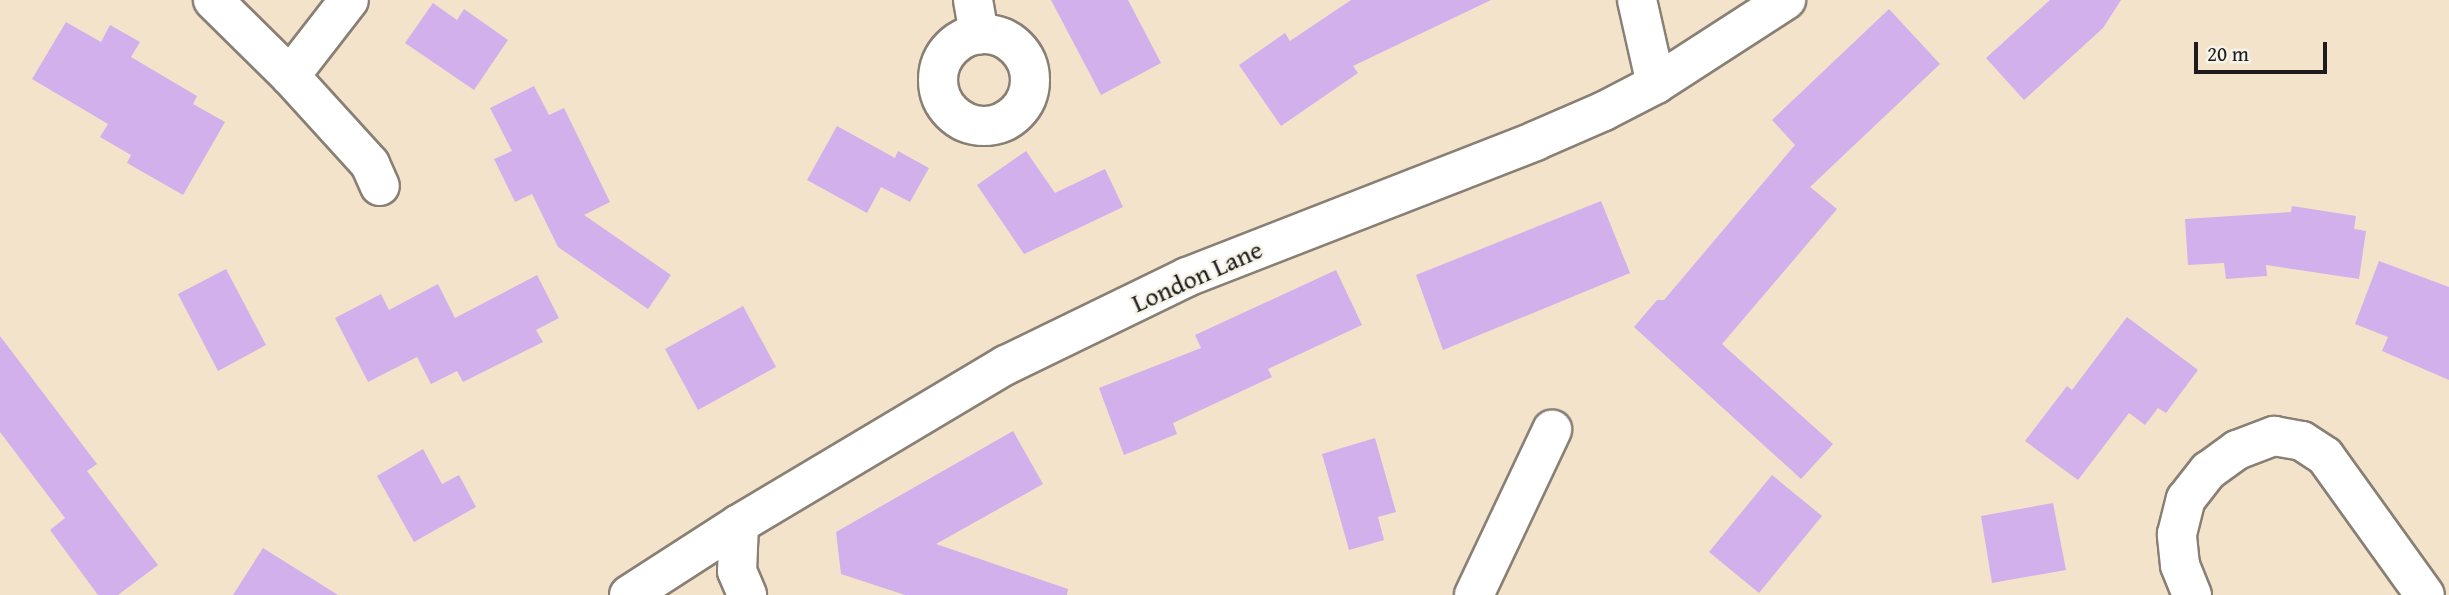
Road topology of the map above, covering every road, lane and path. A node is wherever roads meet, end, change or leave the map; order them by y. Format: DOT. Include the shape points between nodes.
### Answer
graph roads {
  1 [pos="213,0"];
  2 [pos="349,0"];
  3 [pos="1636,0"];
  4 [pos="1786,0"];
  5 [pos="290,76"];
  6 [pos="1656,84"];
  7 [pos="380,186"];
  8 [pos="1552,430"];
  9 [pos="739,524"];
  10 [pos="637,594"];
  11 [pos="747,595"];
  12 [pos="1474,595"];
  13 [pos="2192,595"];
  14 [pos="2425,595"];
  1 -- 5 [label="main road"];
  2 -- 5 [label="main road"];
  3 -- 6 [label="main road"];
  4 -- 6 [label="main road, London Lane"];
  5 -- 7 [label="main road" via="370,164"];
  6 -- 9 [label="main road, London Lane" via="1535,141 1187,277 1006,365"];
  8 -- 12 [label="main road"];
  9 -- 10 [label="main road, London Lane"];
  9 -- 11 [label="main road" via="737,571"];
  13 -- 14 [label="main road" via="2180,565 2178,534 2186,499 2217,464 2237,450 2274,436 2302,441 2325,456"];
}
